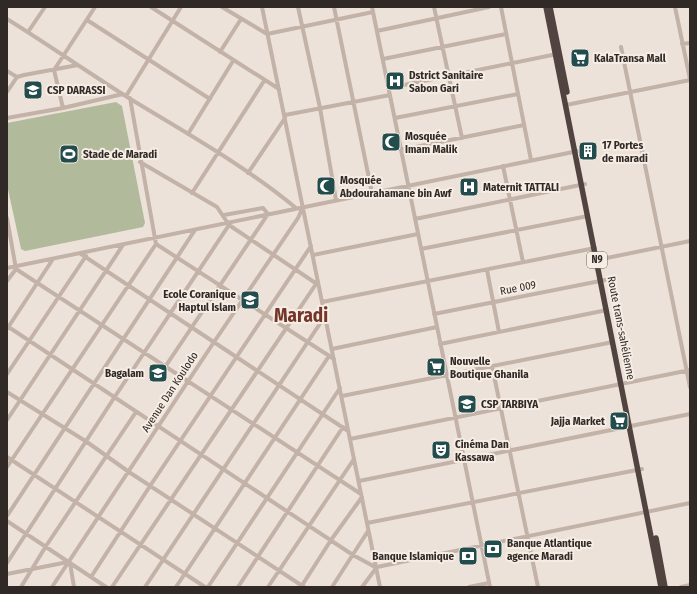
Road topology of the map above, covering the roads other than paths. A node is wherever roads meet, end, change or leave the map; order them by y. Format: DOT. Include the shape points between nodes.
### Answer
graph roads {
  1 [pos="45,7"];
  2 [pos="95,7"];
  3 [pos="151,7"];
  4 [pos="181,7"];
  5 [pos="222,7"];
  6 [pos="262,7"];
  7 [pos="298,7"];
  8 [pos="334,7"];
  9 [pos="434,7"];
  10 [pos="489,7"];
  11 [pos="501,7"];
  12 [pos="546,7"];
  13 [pos="550,7"];
  14 [pos="675,7"];
  15 [pos="373,10"];
  16 [pos="436,18"];
  17 [pos="7,19"];
  18 [pos="241,19"];
  19 [pos="87,20"];
  20 [pos="337,20"];
  21 [pos="173,21"];
  22 [pos="303,25"];
  23 [pos="377,31"];
  24 [pos="28,32"];
  25 [pos="267,34"];
  26 [pos="506,34"];
  27 [pos="690,42"];
  28 [pos="682,44"];
  29 [pos="442,46"];
  30 [pos="621,47"];
  31 [pos="220,52"];
  32 [pos="557,54"];
  33 [pos="64,56"];
  34 [pos="383,58"];
  35 [pos="148,59"];
  36 [pos="233,61"];
  37 [pos="512,63"];
  38 [pos="78,66"];
  39 [pos="54,70"];
  40 [pos="7,71"];
  41 [pos="17,77"];
  42 [pos="448,77"];
  43 [pos="690,80"];
  44 [pos="264,81"];
  45 [pos="389,88"];
  46 [pos="279,90"];
  47 [pos="7,92"];
  48 [pos="630,92"];
  49 [pos="518,94"];
  50 [pos="390,95"];
  51 [pos="126,96"];
  52 [pos="210,99"];
  53 [pos="353,102"];
  54 [pos="568,105"];
  55 [pos="454,107"];
  56 [pos="63,108"];
  57 [pos="320,108"];
  58 [pos="285,117"];
  59 [pos="7,118"];
  60 [pos="395,118"];
  61 [pos="524,125"];
  62 [pos="188,134"];
  63 [pos="462,138"];
  64 [pos="401,150"];
  65 [pos="577,151"];
  66 [pos="220,153"];
  67 [pos="530,160"];
  68 [pos="140,162"];
  69 [pos="503,166"];
  70 [pos="248,172"];
  71 [pos="408,185"];
  72 [pos="583,185"];
  73 [pos="372,192"];
  74 [pos="192,193"];
  75 [pos="511,199"];
  76 [pos="336,200"];
  77 [pos="303,206"];
  78 [pos="296,208"];
  79 [pos="268,214"];
  80 [pos="224,215"];
  81 [pos="588,216"];
  82 [pos="7,218"];
  83 [pos="415,219"];
  84 [pos="228,224"];
  85 [pos="195,230"];
  86 [pos="517,230"];
  87 [pos="418,234"];
  88 [pos="154,238"];
  89 [pos="251,240"];
  90 [pos="690,241"];
  91 [pos="156,244"];
  92 [pos="123,245"];
  93 [pos="311,246"];
  94 [pos="661,247"];
  95 [pos="595,248"];
  96 [pos="421,249"];
  97 [pos="84,255"];
  98 [pos="272,255"];
  99 [pos="313,255"];
  100 [pos="177,258"];
  101 [pos="599,259"];
  102 [pos="53,260"];
  103 [pos="523,262"];
  104 [pos="7,268"];
  105 [pos="16,268"];
  106 [pos="107,270"];
  107 [pos="294,270"];
  108 [pos="487,270"];
  109 [pos="198,272"];
  110 [pos="603,280"];
  111 [pos="427,281"];
  112 [pos="7,282"];
  113 [pos="38,283"];
  114 [pos="317,284"];
  115 [pos="128,285"];
  116 [pos="219,286"];
  117 [pos="59,296"];
  118 [pos="149,300"];
  119 [pos="241,300"];
  120 [pos="322,302"];
  121 [pos="492,303"];
  122 [pos="79,310"];
  123 [pos="607,310"];
  124 [pos="170,314"];
  125 [pos="434,314"];
  126 [pos="264,315"];
  127 [pos="325,316"];
  128 [pos="101,325"];
  129 [pos="8,327"];
  130 [pos="191,327"];
  131 [pos="437,327"];
  132 [pos="286,328"];
  133 [pos="499,332"];
  134 [pos="123,338"];
  135 [pos="29,341"];
  136 [pos="214,342"];
  137 [pos="308,342"];
  138 [pos="613,342"];
  139 [pos="440,344"];
  140 [pos="332,349"];
  141 [pos="144,353"];
  142 [pos="50,356"];
  143 [pos="329,356"];
  144 [pos="236,357"];
  145 [pos="334,359"];
  146 [pos="492,366"];
  147 [pos="165,367"];
  148 [pos="71,369"];
  149 [pos="258,370"];
  150 [pos="688,370"];
  151 [pos="7,374"];
  152 [pos="446,375"];
  153 [pos="187,381"];
  154 [pos="280,384"];
  155 [pos="624,384"];
  156 [pos="93,385"];
  157 [pos="690,387"];
  158 [pos="340,388"];
  159 [pos="7,392"];
  160 [pos="210,396"];
  161 [pos="342,396"];
  162 [pos="114,398"];
  163 [pos="301,399"];
  164 [pos="20,401"];
  165 [pos="501,408"];
  166 [pos="232,410"];
  167 [pos="136,412"];
  168 [pos="323,413"];
  169 [pos="42,414"];
  170 [pos="690,414"];
  171 [pos="455,417"];
  172 [pos="7,420"];
  173 [pos="253,424"];
  174 [pos="159,426"];
  175 [pos="632,426"];
  176 [pos="343,427"];
  177 [pos="65,428"];
  178 [pos="348,430"];
  179 [pos="275,438"];
  180 [pos="350,439"];
  181 [pos="181,441"];
  182 [pos="87,442"];
  183 [pos="510,451"];
  184 [pos="296,453"];
  185 [pos="202,454"];
  186 [pos="7,456"];
  187 [pos="107,456"];
  188 [pos="354,459"];
  189 [pos="12,460"];
  190 [pos="464,460"];
  191 [pos="318,466"];
  192 [pos="7,467"];
  193 [pos="224,469"];
  194 [pos="640,470"];
  195 [pos="129,472"];
  196 [pos="35,474"];
  197 [pos="339,480"];
  198 [pos="359,482"];
  199 [pos="245,484"];
  200 [pos="150,486"];
  201 [pos="56,488"];
  202 [pos="518,494"];
  203 [pos="361,496"];
  204 [pos="266,498"];
  205 [pos="172,499"];
  206 [pos="76,501"];
  207 [pos="472,503"];
  208 [pos="690,503"];
  209 [pos="649,511"];
  210 [pos="287,512"];
  211 [pos="193,513"];
  212 [pos="7,516"];
  213 [pos="99,516"];
  214 [pos="7,520"];
  215 [pos="367,523"];
  216 [pos="309,525"];
  217 [pos="215,528"];
  218 [pos="120,531"];
  219 [pos="368,531"];
  220 [pos="26,533"];
  221 [pos="527,536"];
  222 [pos="331,540"];
  223 [pos="237,542"];
  224 [pos="142,545"];
  225 [pos="46,546"];
  226 [pos="481,546"];
  227 [pos="353,555"];
  228 [pos="259,556"];
  229 [pos="163,559"];
  230 [pos="69,562"];
  231 [pos="7,563"];
  232 [pos="376,567"];
  233 [pos="33,569"];
  234 [pos="279,570"];
  235 [pos="185,573"];
  236 [pos="7,574"];
  237 [pos="91,577"];
  238 [pos="489,585"];
  239 [pos="690,585"];
  240 [pos="21,587"];
  241 [pos="52,587"];
  242 [pos="74,587"];
  243 [pos="106,587"];
  244 [pos="112,587"];
  245 [pos="145,587"];
  246 [pos="176,587"];
  247 [pos="207,587"];
  248 [pos="238,587"];
  249 [pos="268,587"];
  250 [pos="302,587"];
  251 [pos="332,587"];
  252 [pos="362,587"];
  253 [pos="380,587"];
  254 [pos="468,587"];
  255 [pos="538,587"];
  256 [pos="662,587"];
  257 [pos="666,587"];
  258 [pos="681,587"];
  1 -- 24 [label="street"];
  2 -- 19 [label="street"];
  3 -- 21 [label="street"];
  4 -- 21 [label="street"];
  5 -- 18 [label="street"];
  6 -- 25 [label="street"];
  7 -- 22 [label="street"];
  8 -- 20 [label="street"];
  9 -- 16 [label="street"];
  10 -- 16 [label="street"];
  11 -- 26 [label="street"];
  12 -- 32 [label="highway, Route trans-sahélienne / N9"];
  13 -- 32 [label="highway, Route trans-sahélienne / N9"];
  14 -- 28 [label="street"];
  15 -- 20 [label="street"];
  15 -- 23 [label="street"];
  16 -- 23 [label="street"];
  16 -- 29 [label="street"];
  17 -- 24 [label="street"];
  18 -- 25 [label="street"];
  18 -- 31 [label="street"];
  19 -- 33 [label="street"];
  19 -- 35 [label="street"];
  20 -- 22 [label="street"];
  20 -- 53 [label="street"];
  21 -- 31 [label="street"];
  21 -- 35 [label="street"];
  22 -- 25 [label="street"];
  22 -- 57 [label="street"];
  23 -- 34 [label="street"];
  24 -- 33 [label="street"];
  25 -- 46 [label="street"];
  26 -- 29 [label="street"];
  26 -- 37 [label="street"];
  27 -- 28 [label="street"];
  28 -- 43 [label="street"];
  29 -- 34 [label="street"];
  29 -- 42 [label="street"];
  30 -- 48 [label="street"];
  31 -- 36 [label="street"];
  32 -- 37 [label="street"];
  32 -- 54 [label="highway, Route trans-sahélienne / N9"];
  33 -- 38 [label="street"];
  33 -- 39 [label="street"];
  34 -- 45 [label="street"];
  35 -- 51 [label="street"];
  35 -- 52 [label="street"];
  36 -- 44 [label="street"];
  36 -- 52 [label="street"];
  37 -- 42 [label="street"];
  37 -- 49 [label="street"];
  38 -- 39 [label="street"];
  38 -- 51 [label="street"];
  39 -- 41 [label="street"];
  39 -- 56 [label="street"];
  40 -- 41 [label="street"];
  41 -- 47 [label="street"];
  42 -- 45 [label="street"];
  42 -- 55 [label="street"];
  43 -- 48 [label="street"];
  44 -- 46 [label="street"];
  44 -- 66 [label="street"];
  45 -- 50 [label="street"];
  46 -- 58 [label="street"];
  48 -- 54 [label="street"];
  48 -- 94 [label="street"];
  49 -- 55 [label="street"];
  49 -- 61 [label="street"];
  50 -- 53 [label="street"];
  50 -- 60 [label="street"];
  51 -- 56 [label="street"];
  51 -- 62 [label="street"];
  51 -- 68 [label="street"];
  52 -- 62 [label="street"];
  53 -- 57 [label="street"];
  53 -- 73 [label="street"];
  54 -- 65 [label="highway, Route trans-sahélienne / N9"];
  55 -- 60 [label="street"];
  55 -- 63 [label="street"];
  56 -- 59 [label="street"];
  57 -- 58 [label="street"];
  57 -- 76 [label="street"];
  58 -- 70 [label="street"];
  58 -- 77 [label="street"];
  60 -- 64 [label="street"];
  61 -- 63 [label="street"];
  61 -- 67 [label="street"];
  62 -- 66 [label="street"];
  63 -- 64 [label="street"];
  64 -- 71 [label="street"];
  65 -- 67 [label="street"];
  65 -- 72 [label="highway, Route trans-sahélienne / N9"];
  66 -- 70 [label="street"];
  66 -- 74 [label="street"];
  67 -- 69 [label="street"];
  68 -- 74 [label="street"];
  68 -- 88 [label="street"];
  69 -- 71 [label="street"];
  69 -- 75 [label="street"];
  70 -- 78 [label="street"];
  71 -- 73 [label="street"];
  71 -- 83 [label="street"];
  72 -- 75 [label="street"];
  72 -- 81 [label="highway, Route trans-sahélienne / N9"];
  72 -- 101 [label="highway, Route trans-sahélienne / N9"];
  73 -- 76 [label="street"];
  74 -- 80 [label="street" via="217,207"];
  75 -- 83 [label="street"];
  75 -- 86 [label="street"];
  76 -- 77 [label="street"];
  77 -- 78 [label="street"];
  77 -- 93 [label="street"];
  77 -- 98 [label="street, Avenue Dan Koulodo" via="298,218"];
  78 -- 79 [label="street"];
  79 -- 80 [label="street" via="263,208"];
  79 -- 84 [label="street"];
  79 -- 89 [label="street"];
  80 -- 84 [label="street"];
  81 -- 86 [label="street"];
  81 -- 95 [label="highway, Route trans-sahélienne / N9"];
  82 -- 105 [label="street"];
  83 -- 87 [label="street"];
  84 -- 85 [label="street"];
  84 -- 89 [label="street"];
  84 -- 109 [label="street"];
  85 -- 88 [label="street"];
  85 -- 100 [label="street"];
  86 -- 96 [label="street"];
  86 -- 103 [label="street"];
  87 -- 96 [label="street"];
  87 -- 99 [label="street"];
  88 -- 91 [label="street"];
  88 -- 92 [label="street"];
  89 -- 98 [label="street"];
  89 -- 116 [label="street"];
  90 -- 94 [label="street"];
  91 -- 100 [label="street"];
  91 -- 115 [label="street"];
  92 -- 97 [label="street"];
  92 -- 106 [label="street"];
  93 -- 99 [label="street"];
  93 -- 107 [label="street"];
  94 -- 101 [label="street"];
  94 -- 150 [label="street"];
  95 -- 101 [label="highway, Route trans-sahélienne / N9"];
  95 -- 103 [label="street"];
  96 -- 111 [label="street"];
  97 -- 102 [label="street"];
  97 -- 106 [label="street"];
  97 -- 117 [label="street"];
  98 -- 107 [label="street"];
  98 -- 119 [label="street, Avenue Dan Koulodo"];
  99 -- 114 [label="street"];
  100 -- 109 [label="street"];
  100 -- 118 [label="street"];
  101 -- 110 [label="highway, Route trans-sahélienne / N9"];
  102 -- 105 [label="street"];
  102 -- 113 [label="street"];
  103 -- 108 [label="street"];
  104 -- 105 [label="street"];
  105 -- 112 [label="street"];
  105 -- 113 [label="street"];
  106 -- 115 [label="street"];
  106 -- 122 [label="street"];
  107 -- 114 [label="street"];
  107 -- 126 [label="street"];
  108 -- 111 [label="street"];
  108 -- 121 [label="street"];
  109 -- 116 [label="street"];
  109 -- 124 [label="street"];
  110 -- 121 [label="street, Rue 009"];
  110 -- 123 [label="highway, Route trans-sahélienne / N9"];
  110 -- 155 [label="highway, Route trans-sahélienne / N9"];
  111 -- 120 [label="street"];
  111 -- 125 [label="street"];
  113 -- 117 [label="street"];
  113 -- 129 [label="street"];
  114 -- 120 [label="street"];
  114 -- 132 [label="street"];
  115 -- 118 [label="street"];
  115 -- 128 [label="street"];
  116 -- 119 [label="street"];
  116 -- 130 [label="street"];
  117 -- 122 [label="street"];
  117 -- 135 [label="street"];
  118 -- 124 [label="street"];
  118 -- 134 [label="street"];
  119 -- 126 [label="street"];
  119 -- 136 [label="street, Avenue Dan Koulodo"];
  120 -- 127 [label="street"];
  121 -- 125 [label="street, Rue 009"];
  121 -- 133 [label="street"];
  122 -- 128 [label="street"];
  122 -- 142 [label="street"];
  123 -- 133 [label="street"];
  123 -- 138 [label="highway, Route trans-sahélienne / N9"];
  124 -- 130 [label="street"];
  124 -- 141 [label="street"];
  125 -- 131 [label="street"];
  126 -- 132 [label="street"];
  126 -- 144 [label="street"];
  127 -- 137 [label="street"];
  127 -- 140 [label="street"];
  128 -- 134 [label="street"];
  128 -- 148 [label="street"];
  129 -- 135 [label="street"];
  130 -- 136 [label="street"];
  130 -- 147 [label="street"];
  131 -- 139 [label="street"];
  131 -- 140 [label="street"];
  132 -- 137 [label="street"];
  132 -- 149 [label="street"];
  133 -- 139 [label="street"];
  134 -- 141 [label="street"];
  134 -- 156 [label="street"];
  135 -- 142 [label="street"];
  135 -- 151 [label="street"];
  136 -- 144 [label="street"];
  136 -- 153 [label="street, Avenue Dan Koulodo"];
  137 -- 143 [label="street"];
  137 -- 154 [label="street"];
  138 -- 146 [label="street"];
  138 -- 155 [label="highway, Route trans-sahélienne / N9"];
  139 -- 152 [label="street"];
  140 -- 145 [label="street"];
  141 -- 147 [label="street"];
  141 -- 162 [label="street"];
  142 -- 148 [label="street"];
  142 -- 164 [label="street"];
  143 -- 145 [label="street"];
  143 -- 163 [label="street"];
  144 -- 149 [label="street"];
  144 -- 160 [label="street"];
  145 -- 158 [label="street"];
  146 -- 152 [label="street"];
  146 -- 165 [label="street"];
  147 -- 153 [label="street"];
  148 -- 156 [label="street"];
  148 -- 169 [label="street"];
  149 -- 154 [label="street"];
  149 -- 166 [label="street"];
  150 -- 155 [label="street"];
  150 -- 157 [label="street"];
  152 -- 161 [label="street"];
  152 -- 171 [label="street"];
  153 -- 160 [label="street"];
  153 -- 174 [label="street, Avenue Dan Koulodo"];
  154 -- 163 [label="street"];
  154 -- 173 [label="street"];
  155 -- 165 [label="street"];
  155 -- 175 [label="highway, Route trans-sahélienne / N9"];
  156 -- 162 [label="street"];
  156 -- 177 [label="street"];
  158 -- 161 [label="street"];
  158 -- 168 [label="street"];
  159 -- 164 [label="street"];
  160 -- 166 [label="street"];
  160 -- 181 [label="street"];
  161 -- 178 [label="street"];
  162 -- 167 [label="street"];
  162 -- 182 [label="street"];
  163 -- 168 [label="street"];
  163 -- 179 [label="street"];
  164 -- 169 [label="street"];
  164 -- 172 [label="street"];
  165 -- 171 [label="street"];
  165 -- 183 [label="street"];
  166 -- 173 [label="street"];
  166 -- 185 [label="street"];
  167 -- 174 [label="street"];
  167 -- 187 [label="street"];
  168 -- 176 [label="street"];
  168 -- 184 [label="street"];
  169 -- 177 [label="street"];
  169 -- 189 [label="street"];
  170 -- 175 [label="street"];
  171 -- 180 [label="street"];
  171 -- 190 [label="street"];
  173 -- 179 [label="street"];
  173 -- 193 [label="street"];
  174 -- 181 [label="street"];
  174 -- 195 [label="street, Avenue Dan Koulodo"];
  175 -- 183 [label="street"];
  175 -- 194 [label="highway, Route trans-sahélienne / N9"];
  176 -- 178 [label="street"];
  176 -- 191 [label="street"];
  177 -- 182 [label="street"];
  177 -- 196 [label="street"];
  178 -- 180 [label="street"];
  179 -- 184 [label="street"];
  179 -- 199 [label="street"];
  180 -- 188 [label="street"];
  181 -- 185 [label="street"];
  181 -- 200 [label="street"];
  182 -- 187 [label="street"];
  182 -- 201 [label="street"];
  183 -- 190 [label="street"];
  183 -- 202 [label="street"];
  184 -- 191 [label="street"];
  184 -- 204 [label="street"];
  185 -- 193 [label="street"];
  185 -- 205 [label="street"];
  186 -- 189 [label="street"];
  187 -- 195 [label="street"];
  187 -- 206 [label="street"];
  188 -- 197 [label="street"];
  188 -- 198 [label="street"];
  189 -- 192 [label="street"];
  189 -- 196 [label="street"];
  190 -- 198 [label="street"];
  190 -- 207 [label="street"];
  191 -- 197 [label="street"];
  191 -- 210 [label="street"];
  193 -- 199 [label="street"];
  193 -- 211 [label="street"];
  194 -- 202 [label="street"];
  194 -- 209 [label="highway, Route trans-sahélienne / N9"];
  195 -- 200 [label="street"];
  195 -- 213 [label="street, Avenue Dan Koulodo"];
  196 -- 201 [label="street"];
  196 -- 212 [label="street"];
  197 -- 203 [label="street"];
  197 -- 216 [label="street"];
  198 -- 203 [label="street"];
  199 -- 204 [label="street"];
  199 -- 217 [label="street"];
  200 -- 205 [label="street"];
  200 -- 218 [label="street"];
  201 -- 206 [label="street"];
  201 -- 220 [label="street"];
  202 -- 207 [label="street"];
  202 -- 221 [label="street"];
  203 -- 215 [label="street"];
  203 -- 222 [label="street"];
  204 -- 210 [label="street"];
  204 -- 223 [label="street"];
  205 -- 211 [label="street"];
  205 -- 224 [label="street"];
  206 -- 213 [label="street"];
  206 -- 225 [label="street"];
  207 -- 215 [label="street"];
  207 -- 226 [label="street"];
  208 -- 209 [label="street"];
  209 -- 221 [label="street"];
  209 -- 256 [label="highway, N9"];
  209 -- 257 [label="highway, N9"];
  210 -- 216 [label="street"];
  210 -- 228 [label="street"];
  211 -- 217 [label="street"];
  211 -- 229 [label="street"];
  213 -- 218 [label="street"];
  213 -- 230 [label="street, Avenue Dan Koulodo"];
  214 -- 220 [label="street"];
  215 -- 219 [label="street"];
  216 -- 222 [label="street"];
  216 -- 234 [label="street"];
  217 -- 223 [label="street"];
  217 -- 235 [label="street"];
  218 -- 224 [label="street"];
  218 -- 237 [label="street"];
  219 -- 227 [label="street"];
  219 -- 232 [label="street"];
  220 -- 225 [label="street"];
  220 -- 231 [label="street"];
  221 -- 226 [label="street"];
  221 -- 255 [label="street"];
  222 -- 227 [label="street"];
  222 -- 250 [label="street"];
  223 -- 228 [label="street"];
  223 -- 247 [label="street"];
  224 -- 229 [label="street"];
  224 -- 244 [label="street"];
  225 -- 230 [label="street"];
  225 -- 233 [label="street"];
  226 -- 232 [label="street"];
  226 -- 238 [label="street"];
  227 -- 232 [label="street"];
  227 -- 251 [label="street"];
  228 -- 234 [label="street"];
  228 -- 248 [label="street"];
  229 -- 235 [label="street"];
  229 -- 245 [label="street"];
  230 -- 233 [label="street"];
  230 -- 237 [label="street"];
  230 -- 241 [label="street, Avenue Dan Koulodo"];
  230 -- 242 [label="street"];
  232 -- 252 [label="street"];
  232 -- 253 [label="street"];
  233 -- 236 [label="street"];
  233 -- 240 [label="street"];
  234 -- 249 [label="street"];
  234 -- 250 [label="street"];
  235 -- 246 [label="street"];
  235 -- 247 [label="street"];
  237 -- 243 [label="street"];
  238 -- 254 [label="street"];
  239 -- 258 [label="street"];
}
